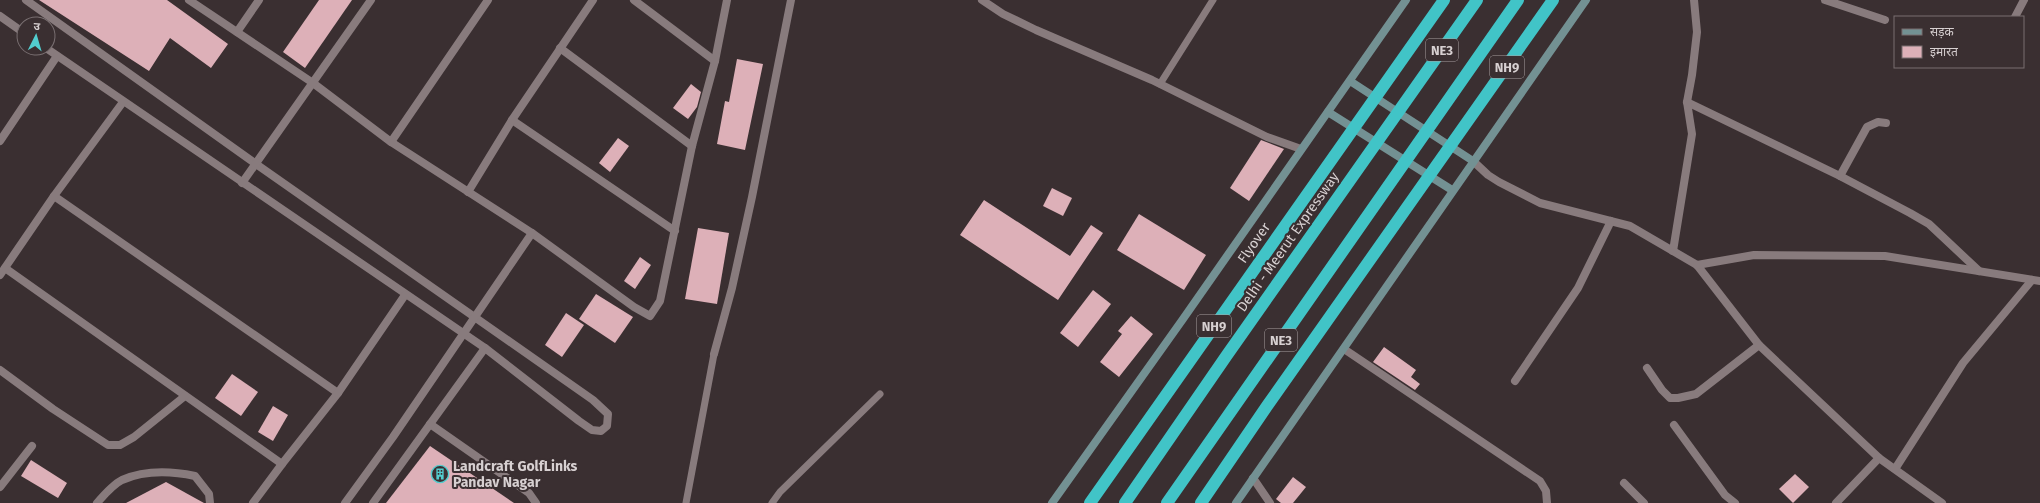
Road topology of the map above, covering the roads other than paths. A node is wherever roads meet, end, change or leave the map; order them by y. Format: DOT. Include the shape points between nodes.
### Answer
graph roads {
  1 [pos="26,0"];
  2 [pos="189,0"];
  3 [pos="259,0"];
  4 [pos="371,0"];
  5 [pos="488,0"];
  6 [pos="593,0"];
  7 [pos="634,0"];
  8 [pos="727,0"];
  9 [pos="791,0"];
  10 [pos="982,0"];
  11 [pos="1213,0"];
  12 [pos="1406,0"];
  13 [pos="1444,0"];
  14 [pos="1477,0"];
  15 [pos="1518,0"];
  16 [pos="1553,0"];
  17 [pos="1586,0"];
  18 [pos="1694,0"];
  19 [pos="1825,0"];
  20 [pos="2024,0"];
  21 [pos="0,16"];
  22 [pos="2015,16"];
  23 [pos="1885,20"];
  24 [pos="16,27"];
  25 [pos="237,32"];
  26 [pos="560,48"];
  27 [pos="57,56"];
  28 [pos="715,61"];
  29 [pos="1350,81"];
  30 [pos="313,83"];
  31 [pos="1160,84"];
  32 [pos="124,102"];
  33 [pos="1687,102"];
  34 [pos="1328,112"];
  35 [pos="512,120"];
  36 [pos="1886,123"];
  37 [pos="0,141"];
  38 [pos="392,142"];
  39 [pos="692,146"];
  40 [pos="1301,149"];
  41 [pos="1473,160"];
  42 [pos="256,164"];
  43 [pos="1840,176"];
  44 [pos="242,183"];
  45 [pos="1452,190"];
  46 [pos="468,192"];
  47 [pos="54,196"];
  48 [pos="1611,221"];
  49 [pos="675,231"];
  50 [pos="532,233"];
  51 [pos="1673,251"];
  52 [pos="1696,265"];
  53 [pos="1979,271"];
  54 [pos="3,272"];
  55 [pos="2036,280"];
  56 [pos="405,294"];
  57 [pos="475,318"];
  58 [pos="463,334"];
  59 [pos="1759,345"];
  60 [pos="485,348"];
  61 [pos="1344,349"];
  62 [pos="714,354"];
  63 [pos="1647,368"];
  64 [pos="0,370"];
  65 [pos="1515,381"];
  66 [pos="338,393"];
  67 [pos="880,394"];
  68 [pos="185,396"];
  69 [pos="430,424"];
  70 [pos="1674,425"];
  71 [pos="32,446"];
  72 [pos="1879,458"];
  73 [pos="282,464"];
  74 [pos="1895,469"];
  75 [pos="1253,478"];
  76 [pos="1624,483"];
  77 [pos="0,487"];
  78 [pos="97,503"];
  79 [pos="210,503"];
  80 [pos="253,503"];
  81 [pos="345,503"];
  82 [pos="373,503"];
  83 [pos="536,503"];
  84 [pos="686,503"];
  85 [pos="772,503"];
  86 [pos="1052,503"];
  87 [pos="1090,503"];
  88 [pos="1125,503"];
  89 [pos="1167,503"];
  90 [pos="1201,503"];
  91 [pos="1236,503"];
  92 [pos="1270,503"];
  93 [pos="1547,503"];
  94 [pos="1644,503"];
  95 [pos="1735,503"];
  96 [pos="1836,503"];
  97 [pos="1942,503"];
  1 -- 42 [label="street"];
  2 -- 25 [label="street"];
  3 -- 25 [label="street"];
  4 -- 30 [label="street"];
  5 -- 38 [label="street"];
  6 -- 26 [label="street"];
  7 -- 28 [label="street"];
  8 -- 28 [label="street"];
  9 -- 62 [label="street" via="752,197"];
  10 -- 31 [label="street" via="1003,14 1036,30"];
  11 -- 31 [label="lane"];
  12 -- 29 [label="street"];
  13 -- 87 [label="highway, Flyover / NH9"];
  14 -- 88 [label="highway, Delhi - Meerut Expressway / NE3" via="1226,355"];
  15 -- 89 [label="highway, NE3"];
  16 -- 90 [label="highway, NH9"];
  17 -- 41 [label="street"];
  18 -- 33 [label="street" via="1697,32"];
  19 -- 23 [label="street"];
  20 -- 22 [label="street"];
  21 -- 24 [label="street"];
  25 -- 30 [label="street"];
  26 -- 35 [label="street"];
  26 -- 39 [label="street"];
  27 -- 32 [label="street"];
  27 -- 37 [label="street"];
  28 -- 39 [label="street"];
  29 -- 34 [label="street"];
  29 -- 41 [label="street"];
  30 -- 38 [label="street"];
  30 -- 42 [label="street"];
  31 -- 40 [label="street" via="1267,137"];
  32 -- 44 [label="street"];
  32 -- 47 [label="street"];
  33 -- 43 [label="street"];
  33 -- 51 [label="street" via="1692,134"];
  34 -- 40 [label="street"];
  34 -- 45 [label="street"];
  35 -- 46 [label="street"];
  35 -- 49 [label="street"];
  36 -- 43 [label="street" via="1878,122 1867,127"];
  38 -- 46 [label="street"];
  39 -- 49 [label="street"];
  40 -- 86 [label="street"];
  41 -- 45 [label="street"];
  41 -- 48 [label="street" via="1499,182 1540,202"];
  42 -- 44 [label="street"];
  42 -- 57 [label="street"];
  43 -- 53 [label="street" via="1929,224"];
  44 -- 56 [label="street"];
  45 -- 61 [label="street"];
  46 -- 50 [label="street"];
  47 -- 54 [label="street"];
  47 -- 66 [label="street"];
  48 -- 51 [label="street" via="1630,226"];
  48 -- 65 [label="street" via="1578,288"];
  49 -- 50 [label="street" via="660,301 650,316"];
  50 -- 57 [label="street"];
  51 -- 52 [label="street"];
  52 -- 53 [label="street" via="1754,255 1871,255 1899,257"];
  52 -- 59 [label="street"];
  53 -- 55 [label="street"];
  54 -- 68 [label="street"];
  55 -- 74 [label="street" via="1963,363"];
  56 -- 58 [label="street"];
  56 -- 66 [label="street"];
  57 -- 58 [label="street"];
  57 -- 60 [label="street" via="593,400 608,414 607,426 601,431 592,430"];
  58 -- 60 [label="street"];
  58 -- 81 [label="street"];
  59 -- 63 [label="street" via="1696,394 1678,398 1670,398"];
  59 -- 72 [label="street"];
  60 -- 69 [label="street"];
  61 -- 75 [label="street"];
  61 -- 93 [label="street" via="1534,477 1546,491"];
  62 -- 84 [label="lane"];
  64 -- 68 [label="street" via="53,409 108,445 115,446 134,437"];
  66 -- 73 [label="street"];
  67 -- 85 [label="lane" via="780,492"];
  68 -- 73 [label="street"];
  69 -- 82 [label="street"];
  69 -- 83 [label="street" via="529,493"];
  70 -- 95 [label="street" via="1725,495"];
  71 -- 77 [label="street"];
  72 -- 74 [label="street"];
  72 -- 96 [label="street"];
  73 -- 80 [label="street"];
  74 -- 97 [label="street"];
  75 -- 91 [label="street"];
  75 -- 92 [label="street"];
  76 -- 94 [label="street"];
  78 -- 79 [label="street" via="121,480 146,473 174,472 195,476 208,494"];
}
